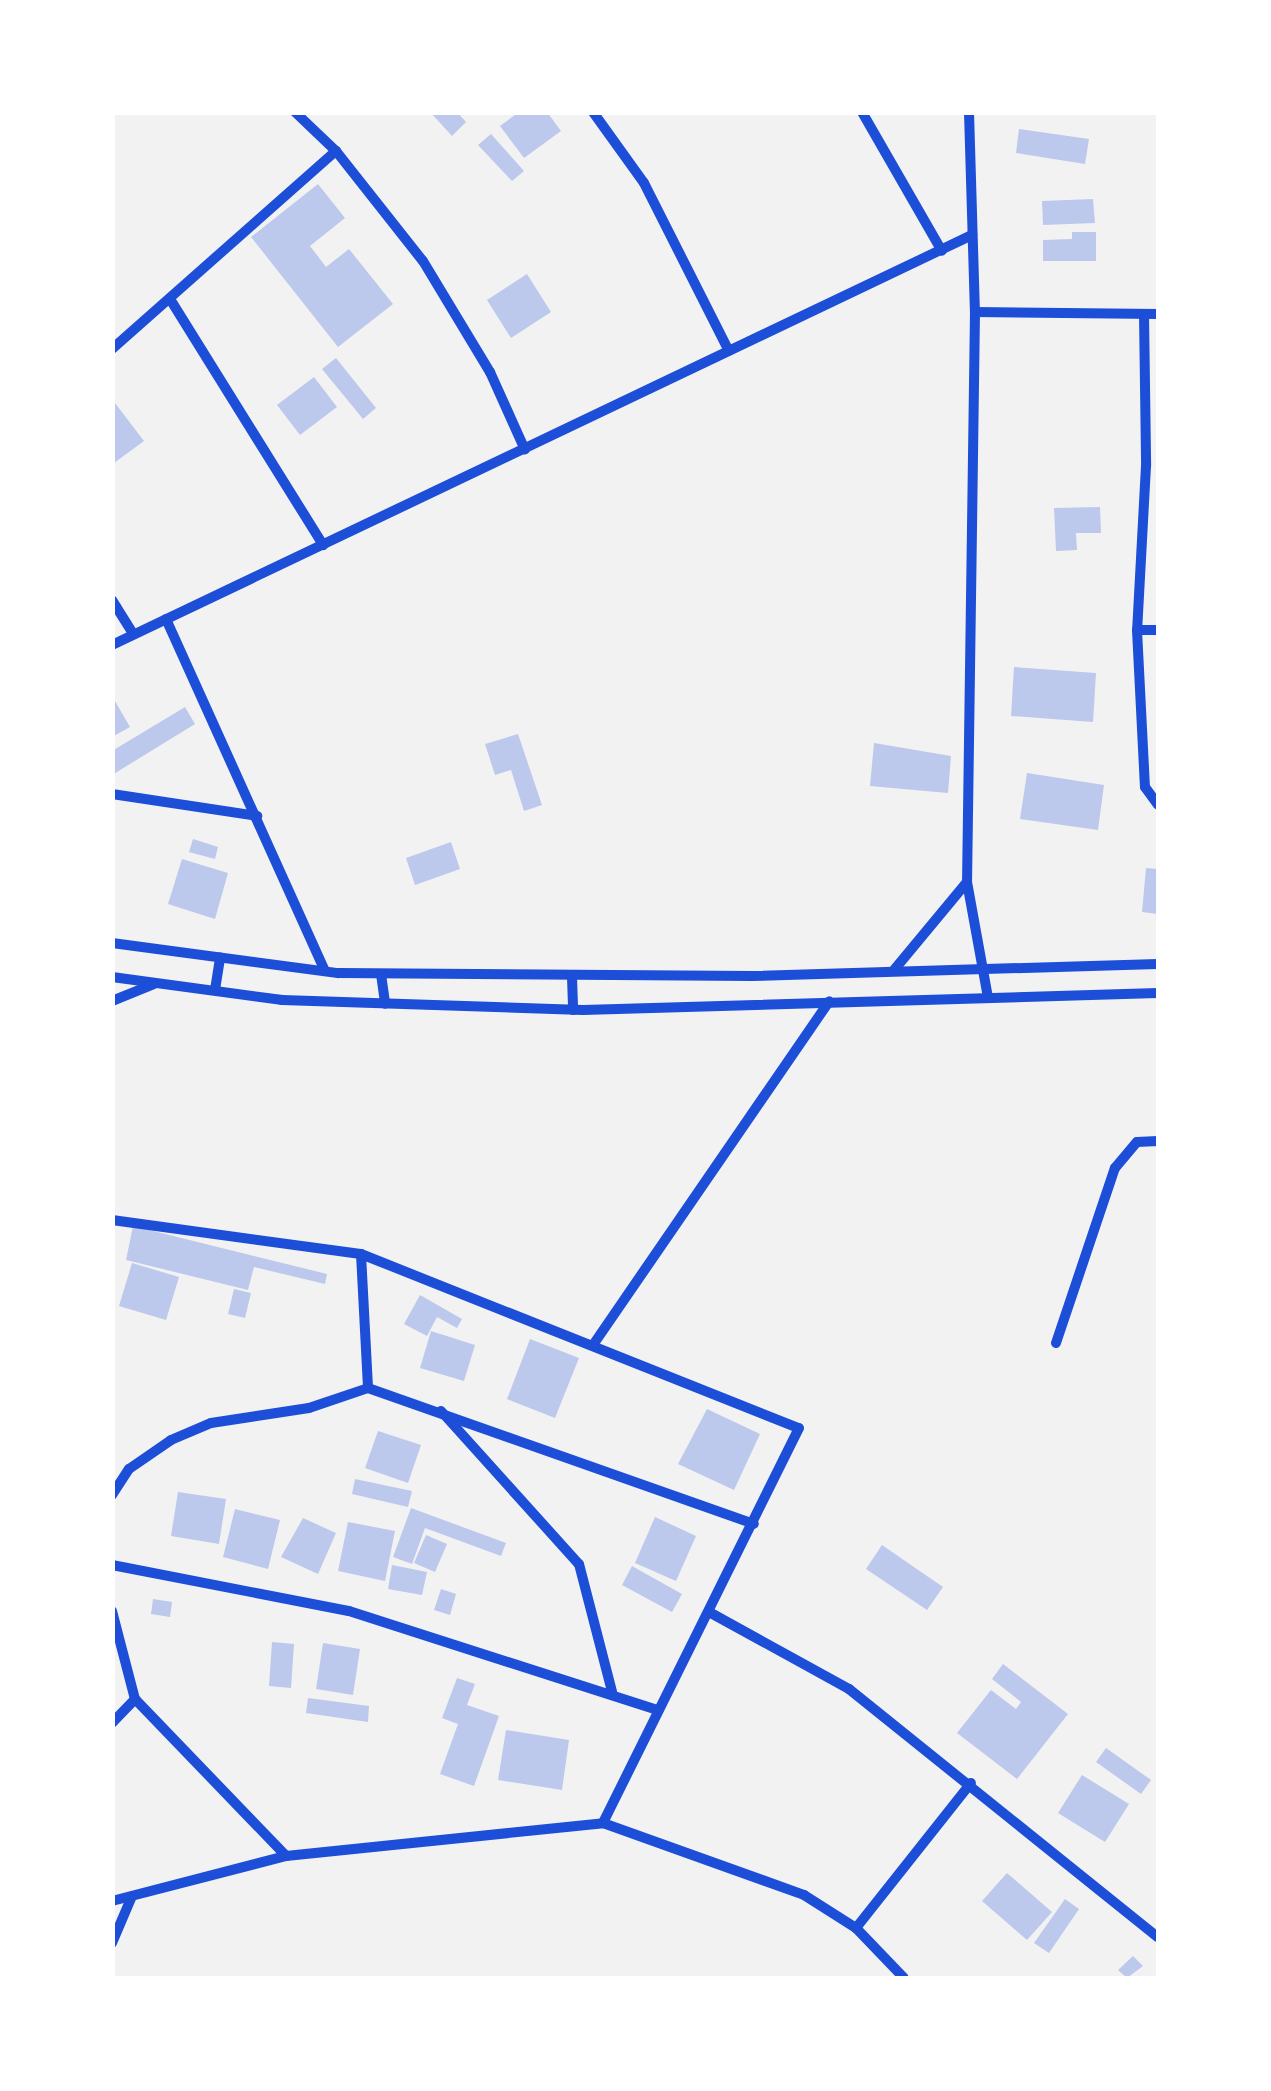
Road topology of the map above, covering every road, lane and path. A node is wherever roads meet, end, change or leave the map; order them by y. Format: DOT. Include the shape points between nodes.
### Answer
graph roads {
  1 [pos="295,112"];
  2 [pos="593,112"];
  3 [pos="862,112"];
  4 [pos="970,112"];
  5 [pos="336,151"];
  6 [pos="972,235"];
  7 [pos="942,251"];
  8 [pos="170,299"];
  9 [pos="975,312"];
  10 [pos="1144,314"];
  11 [pos="1158,314"];
  12 [pos="112,349"];
  13 [pos="728,352"];
  14 [pos="525,450"];
  15 [pos="1152,466"];
  16 [pos="323,545"];
  17 [pos="112,600"];
  18 [pos="166,619"];
  19 [pos="1138,630"];
  20 [pos="1158,630"];
  21 [pos="133,634"];
  22 [pos="112,644"];
  23 [pos="112,794"];
  24 [pos="1158,804"];
  25 [pos="257,816"];
  26 [pos="967,882"];
  27 [pos="112,943"];
  28 [pos="220,957"];
  29 [pos="1158,964"];
  30 [pos="983,968"];
  31 [pos="894,970"];
  32 [pos="325,972"];
  33 [pos="381,974"];
  34 [pos="752,976"];
  35 [pos="112,977"];
  36 [pos="572,977"];
  37 [pos="154,984"];
  38 [pos="215,990"];
  39 [pos="1158,994"];
  40 [pos="988,997"];
  41 [pos="112,1001"];
  42 [pos="828,1001"];
  43 [pos="752,1003"];
  44 [pos="385,1004"];
  45 [pos="573,1010"];
  46 [pos="1158,1141"];
  47 [pos="112,1220"];
  48 [pos="361,1254"];
  49 [pos="1056,1343"];
  50 [pos="593,1346"];
  51 [pos="368,1388"];
  52 [pos="439,1409"];
  53 [pos="112,1495"];
  54 [pos="754,1524"];
  55 [pos="112,1565"];
  56 [pos="112,1611"];
  57 [pos="708,1612"];
  58 [pos="612,1692"];
  59 [pos="136,1698"];
  60 [pos="656,1710"];
  61 [pos="112,1723"];
  62 [pos="972,1783"];
  63 [pos="603,1823"];
  64 [pos="286,1856"];
  65 [pos="132,1896"];
  66 [pos="112,1901"];
  67 [pos="856,1928"];
  68 [pos="1158,1937"];
  69 [pos="112,1943"];
  70 [pos="904,1978"];
  1 -- 5 [label="street"];
  2 -- 13 [label="street" via="644,183"];
  3 -- 7 [label="street"];
  4 -- 6 [label="street"];
  5 -- 8 [label="street"];
  5 -- 14 [label="street" via="423,261 490,372"];
  6 -- 7 [label="street"];
  6 -- 9 [label="street"];
  7 -- 13 [label="street"];
  8 -- 12 [label="street"];
  8 -- 16 [label="street"];
  9 -- 10 [label="street"];
  9 -- 26 [label="street"];
  10 -- 11 [label="street"];
  10 -- 15 [label="street"];
  13 -- 14 [label="street"];
  14 -- 16 [label="street"];
  15 -- 19 [label="street"];
  16 -- 18 [label="street"];
  17 -- 21 [label="street"];
  18 -- 21 [label="street"];
  18 -- 25 [label="street"];
  19 -- 20 [label="street"];
  19 -- 24 [label="street" via="1145,787"];
  21 -- 22 [label="street"];
  23 -- 25 [label="street"];
  25 -- 32 [label="street"];
  26 -- 30 [label="street"];
  26 -- 31 [label="street"];
  27 -- 28 [label="street"];
  28 -- 32 [label="street"];
  28 -- 38 [label="street"];
  29 -- 30 [label="street"];
  30 -- 31 [label="street"];
  30 -- 40 [label="street"];
  31 -- 34 [label="street"];
  32 -- 33 [label="street"];
  33 -- 36 [label="street"];
  33 -- 44 [label="street"];
  34 -- 36 [label="street"];
  34 -- 43 [label="street"];
  35 -- 37 [label="street"];
  36 -- 45 [label="street"];
  37 -- 38 [label="street"];
  37 -- 41 [label="street"];
  38 -- 44 [label="street"];
  39 -- 40 [label="street"];
  40 -- 42 [label="street"];
  42 -- 43 [label="street"];
  42 -- 50 [label="street"];
  43 -- 45 [label="street"];
  44 -- 45 [label="street"];
  46 -- 49 [label="street" via="1137,1142 1115,1168"];
  47 -- 48 [label="street"];
  48 -- 50 [label="street"];
  48 -- 51 [label="street"];
  50 -- 54 [label="street" via="798,1428"];
  51 -- 52 [label="street"];
  51 -- 53 [label="street" via="309,1408 210,1423 129,1469"];
  52 -- 54 [label="street"];
  52 -- 58 [label="street" via="579,1564"];
  54 -- 57 [label="street"];
  55 -- 58 [label="street" via="349,1611"];
  56 -- 59 [label="street"];
  57 -- 60 [label="street"];
  57 -- 62 [label="street" via="849,1689"];
  58 -- 60 [label="street"];
  59 -- 61 [label="street"];
  59 -- 64 [label="street"];
  60 -- 63 [label="street"];
  62 -- 67 [label="street"];
  62 -- 68 [label="street"];
  63 -- 64 [label="street"];
  63 -- 67 [label="street" via="770,1880"];
  64 -- 65 [label="street"];
  65 -- 66 [label="street"];
  65 -- 69 [label="street"];
  67 -- 70 [label="street"];
}
